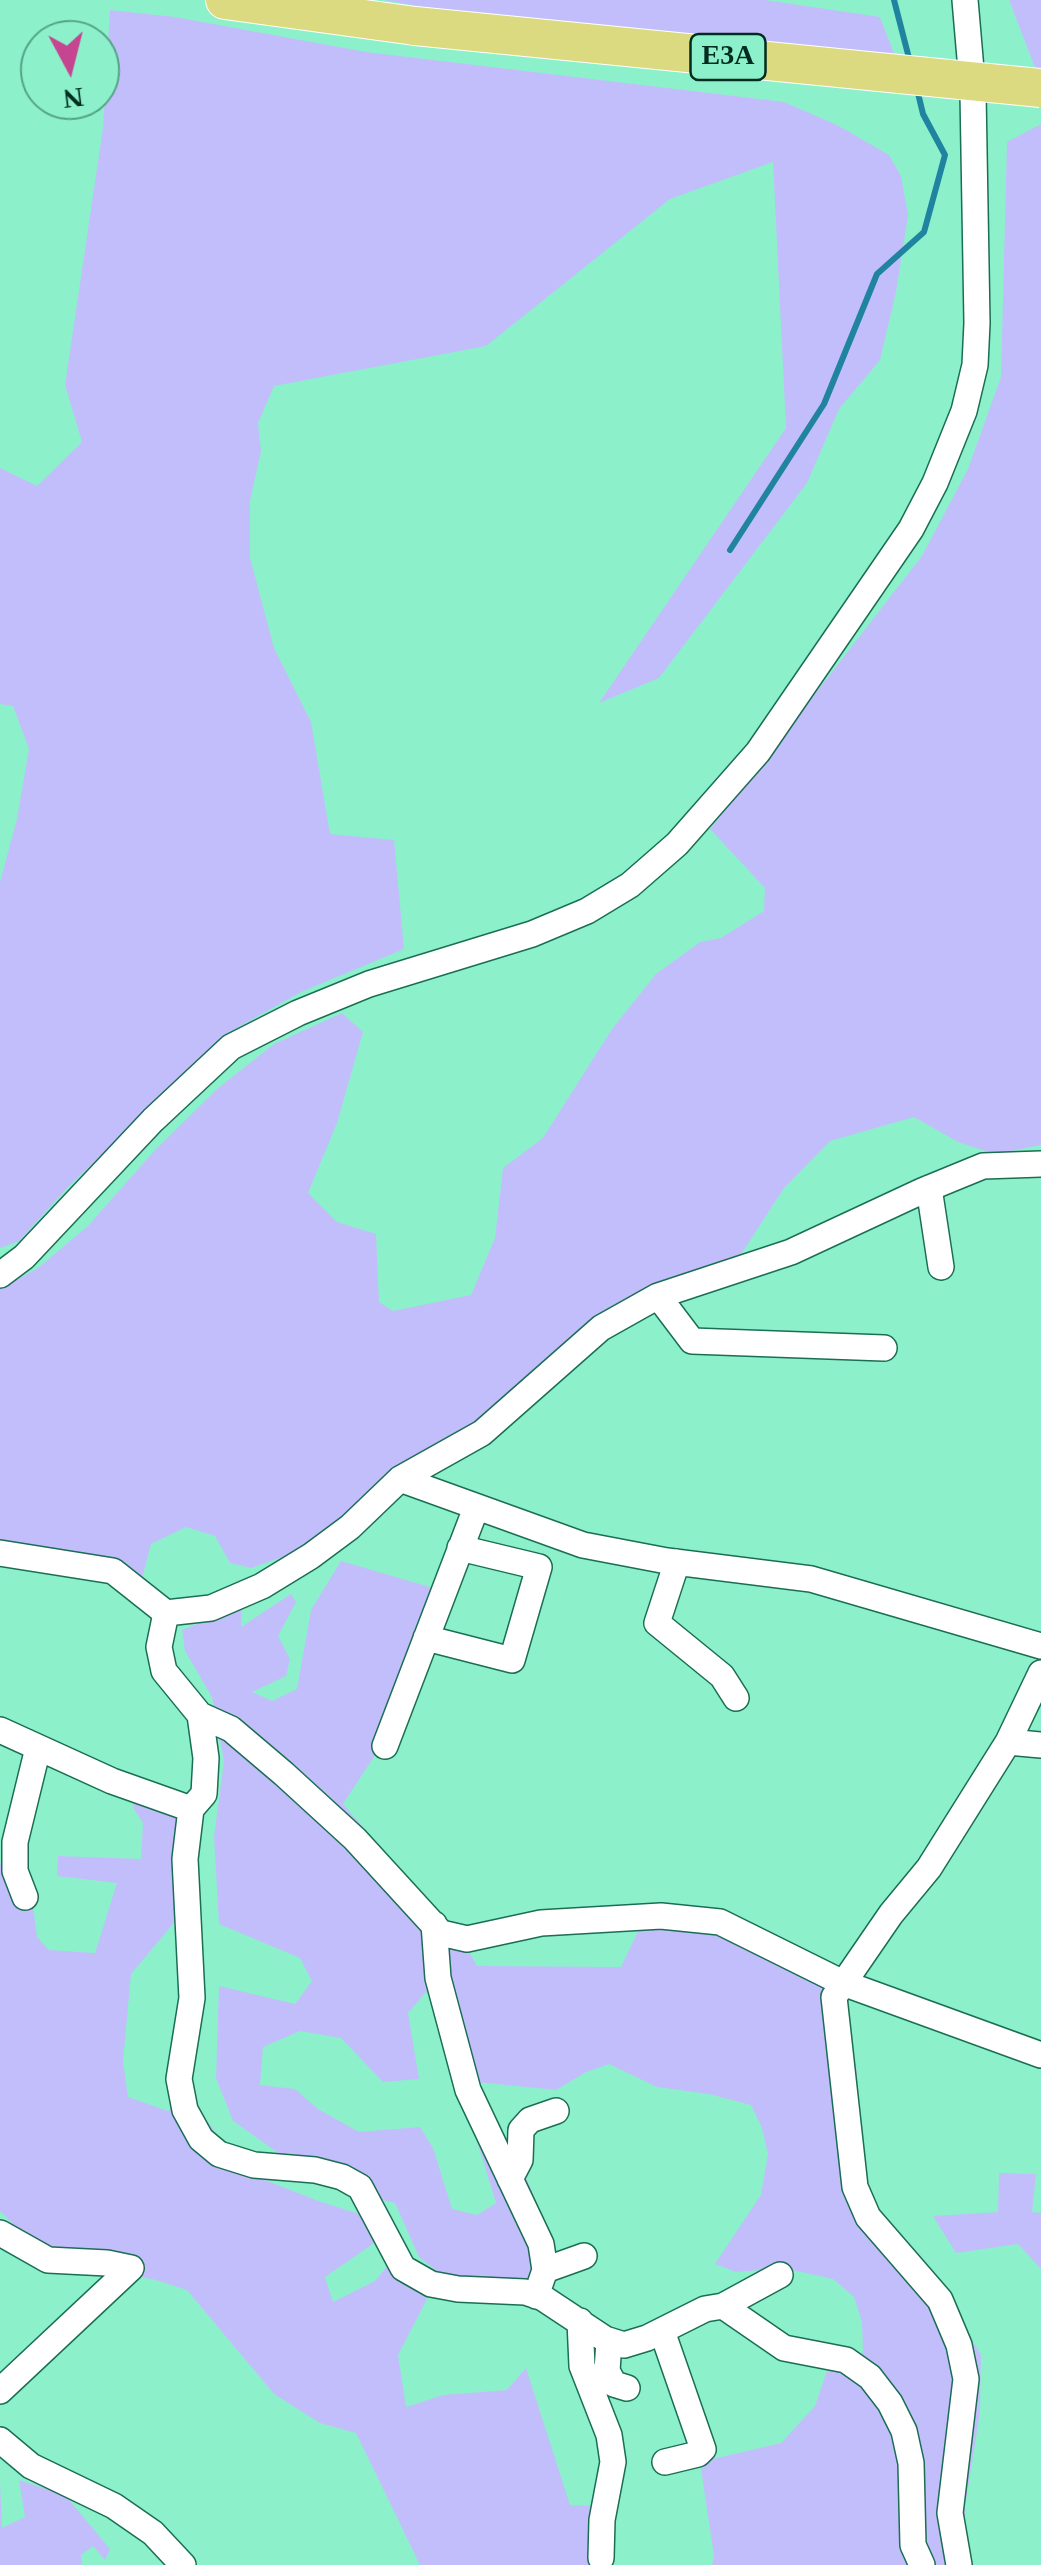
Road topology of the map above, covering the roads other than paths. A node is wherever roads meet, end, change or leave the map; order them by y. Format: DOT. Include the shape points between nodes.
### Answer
graph roads {
  1 [pos="225,0"];
  2 [pos="965,0"];
  3 [pos="1041,88"];
  4 [pos="1041,1164"];
  5 [pos="929,1188"];
  6 [pos="941,1267"];
  7 [pos="0,1274"];
  8 [pos="658,1296"];
  9 [pos="884,1348"];
  10 [pos="400,1479"];
  11 [pos="476,1508"];
  12 [pos="460,1548"];
  13 [pos="0,1553"];
  14 [pos="676,1562"];
  15 [pos="166,1613"];
  16 [pos="426,1638"];
  17 [pos="1041,1646"];
  18 [pos="1041,1673"];
  19 [pos="736,1698"];
  20 [pos="200,1715"];
  21 [pos="0,1730"];
  22 [pos="1008,1742"];
  23 [pos="1041,1745"];
  24 [pos="384,1746"];
  25 [pos="38,1748"];
  26 [pos="191,1809"];
  27 [pos="7,1852"];
  28 [pos="25,1897"];
  29 [pos="434,1924"];
  30 [pos="844,1983"];
  31 [pos="1041,2056"];
  32 [pos="556,2111"];
  33 [pos="510,2178"];
  34 [pos="0,2233"];
  35 [pos="548,2246"];
  36 [pos="584,2256"];
  37 [pos="780,2275"];
  38 [pos="536,2296"];
  39 [pos="723,2306"];
  40 [pos="580,2322"];
  41 [pos="662,2331"];
  42 [pos="609,2341"];
  43 [pos="627,2388"];
  44 [pos="0,2391"];
  45 [pos="0,2440"];
  46 [pos="666,2462"];
  47 [pos="601,2558"];
  48 [pos="183,2565"];
  49 [pos="922,2565"];
  50 [pos="959,2565"];
  1 -- 3 [label="highway, E3A, bridge" via="416,26"];
  2 -- 7 [label="street" via="977,324 964,411 911,529 758,752 678,844 630,885 587,910 532,934 369,984 232,1048 153,1120 24,1258"];
  4 -- 5 [label="street" via="983,1166"];
  5 -- 6 [label="street"];
  5 -- 8 [label="street" via="791,1252"];
  8 -- 9 [label="street" via="692,1342"];
  8 -- 10 [label="street" via="601,1328 482,1432"];
  10 -- 11 [label="street"];
  10 -- 15 [label="street" via="350,1528 262,1586 212,1608"];
  11 -- 12 [label="street"];
  11 -- 14 [label="street" via="583,1545"];
  12 -- 16 [label="street"];
  12 -- 16 [label="street" via="538,1567 512,1660"];
  13 -- 15 [label="street" via="113,1572"];
  14 -- 17 [label="street" via="811,1579"];
  14 -- 19 [label="street" via="658,1623 722,1676"];
  15 -- 20 [label="street" via="159,1647 164,1671"];
  16 -- 24 [label="street"];
  18 -- 22 [label="street"];
  20 -- 26 [label="street" via="204,1794"];
  20 -- 29 [label="street" via="232,1729 284,1774"];
  21 -- 25 [label="street"];
  22 -- 23 [label="street"];
  22 -- 30 [label="street" via="930,1868"];
  25 -- 26 [label="street"];
  25 -- 27 [label="street"];
  26 -- 38 [label="street" via="186,1860 192,1998 179,2079 184,2110 202,2140 218,2154 254,2165 315,2170 360,2188 404,2268 432,2284"];
  27 -- 28 [label="street"];
  29 -- 30 [label="street" via="467,1939 541,1924 661,1916 720,1922"];
  29 -- 33 [label="street" via="438,1978 468,2090"];
  30 -- 31 [label="street"];
  30 -- 50 [label="street" via="834,1997 855,2187 868,2216 940,2300 960,2345 966,2379 950,2514"];
  32 -- 33 [label="street" via="520,2130 520,2160"];
  33 -- 35 [label="street"];
  34 -- 44 [label="street" via="48,2260 131,2268"];
  35 -- 36 [label="street"];
  35 -- 38 [label="street"];
  37 -- 39 [label="street"];
  38 -- 40 [label="street"];
  39 -- 41 [label="street"];
  39 -- 49 [label="street" via="784,2348 846,2360 890,2403 904,2431 913,2545"];
  40 -- 42 [label="street"];
  40 -- 47 [label="street" via="582,2366 609,2435 612,2462"];
  41 -- 42 [label="street" via="624,2345"];
  41 -- 46 [label="street" via="703,2449"];
  42 -- 43 [label="street" via="607,2371 614,2384"];
  45 -- 48 [label="street" via="46,2474 114,2506"];
}
